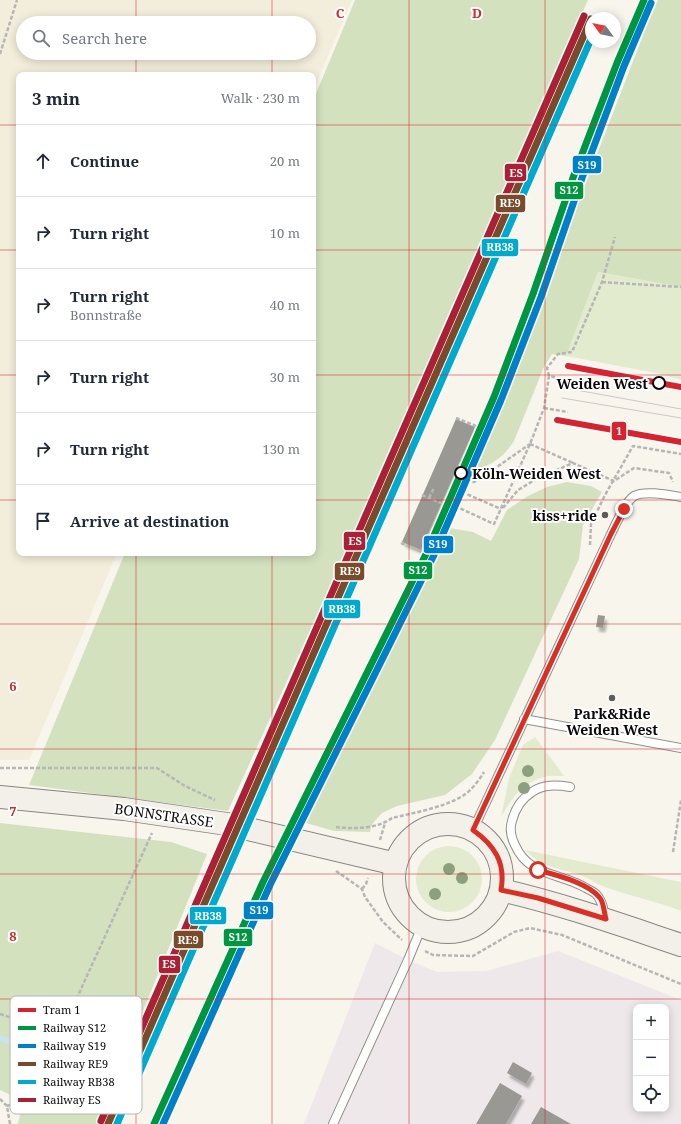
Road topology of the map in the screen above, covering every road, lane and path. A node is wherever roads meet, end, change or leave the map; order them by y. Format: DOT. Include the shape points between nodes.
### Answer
graph roads {
  1 [pos="17,0"];
  2 [pos="0,54"];
  3 [pos="615,236"];
  4 [pos="602,282"];
  5 [pos="681,287"];
  6 [pos="549,376"];
  7 [pos="574,381"];
  8 [pos="544,408"];
  9 [pos="568,412"];
  10 [pos="456,418"];
  11 [pos="476,426"];
  12 [pos="530,444"];
  13 [pos="681,454"];
  14 [pos="573,463"];
  15 [pos="467,479"];
  16 [pos="614,481"];
  17 [pos="676,484"];
  18 [pos="434,488"];
  19 [pos="462,492"];
  20 [pos="422,495"];
  21 [pos="681,497"];
  22 [pos="429,498"];
  23 [pos="443,504"];
  24 [pos="455,506"];
  25 [pos="501,509"];
  26 [pos="401,543"];
  27 [pos="590,546"];
  28 [pos="422,552"];
  29 [pos="524,719"];
  30 [pos="681,748"];
  31 [pos="0,768"];
  32 [pos="485,770"];
  33 [pos="570,787"];
  34 [pos="0,796"];
  35 [pos="681,800"];
  36 [pos="218,802"];
  37 [pos="333,827"];
  38 [pos="473,830"];
  39 [pos="145,831"];
  40 [pos="673,852"];
  41 [pos="396,864"];
  42 [pos="331,868"];
  43 [pos="501,890"];
  44 [pos="606,919"];
  45 [pos="422,926"];
  46 [pos="681,945"];
  47 [pos="414,946"];
  48 [pos="681,984"];
  49 [pos="78,996"];
  50 [pos="0,1014"];
  51 [pos="10,1017"];
  52 [pos="0,1099"];
  53 [pos="10,1105"];
  54 [pos="7,1106"];
  55 [pos="10,1124"];
  56 [pos="333,1124"];
  1 -- 2 [label="path"];
  3 -- 4 [label="path"];
  4 -- 5 [label="path"];
  4 -- 6 [label="path" via="572,352 558,354 547,368"];
  6 -- 7 [label="path"];
  6 -- 8 [label="path"];
  8 -- 9 [label="path"];
  8 -- 12 [label="path"];
  10 -- 11 [label="path"];
  12 -- 14 [label="path"];
  12 -- 15 [label="path" via="474,482"];
  12 -- 25 [label="path"];
  13 -- 16 [label="path" via="633,446"];
  14 -- 16 [label="path"];
  14 -- 25 [label="path" via="518,490"];
  16 -- 17 [label="path" via="634,468 669,473"];
  16 -- 27 [label="path" via="591,524"];
  18 -- 22 [label="path"];
  19 -- 25 [label="path"];
  20 -- 22 [label="path"];
  21 -- 29 [label="lane" via="653,493 634,496 624,509"];
  22 -- 23 [label="path"];
  24 -- 25 [label="path" via="494,524"];
  26 -- 28 [label="path"];
  29 -- 30 [label="lane"];
  29 -- 38 [label="lane"];
  31 -- 36 [label="path" via="157,768 185,786"];
  32 -- 37 [label="path" via="465,795 453,801 392,818 385,824 354,829"];
  33 -- 44 [label="lane" via="560,785 537,788 527,795 514,814 511,835 527,863 538,870 574,881 595,893 601,899"];
  34 -- 41 [label="main road, BONNSTRASSE" via="124,809 227,824"];
  35 -- 40 [label="path"];
  38 -- 41 [label="main road" via="446,824 427,828 404,846"];
  38 -- 43 [label="main road" via="487,840 497,855 502,871"];
  39 -- 49 [label="path" via="153,832"];
  41 -- 45 [label="main road" via="394,882 399,900 408,914"];
  42 -- 47 [label="path" via="362,889 383,922 400,939"];
  43 -- 44 [label="main road" via="538,898"];
  43 -- 45 [label="main road" via="491,911 469,928 456,932 438,931"];
  44 -- 46 [label="main road"];
  45 -- 47 [label="lane"];
  47 -- 48 [label="path" via="433,955 473,956 514,932 530,928 562,935"];
  47 -- 56 [label="lane"];
  50 -- 51 [label="path"];
  52 -- 54 [label="path"];
  53 -- 54 [label="path"];
  54 -- 55 [label="path"];
}
